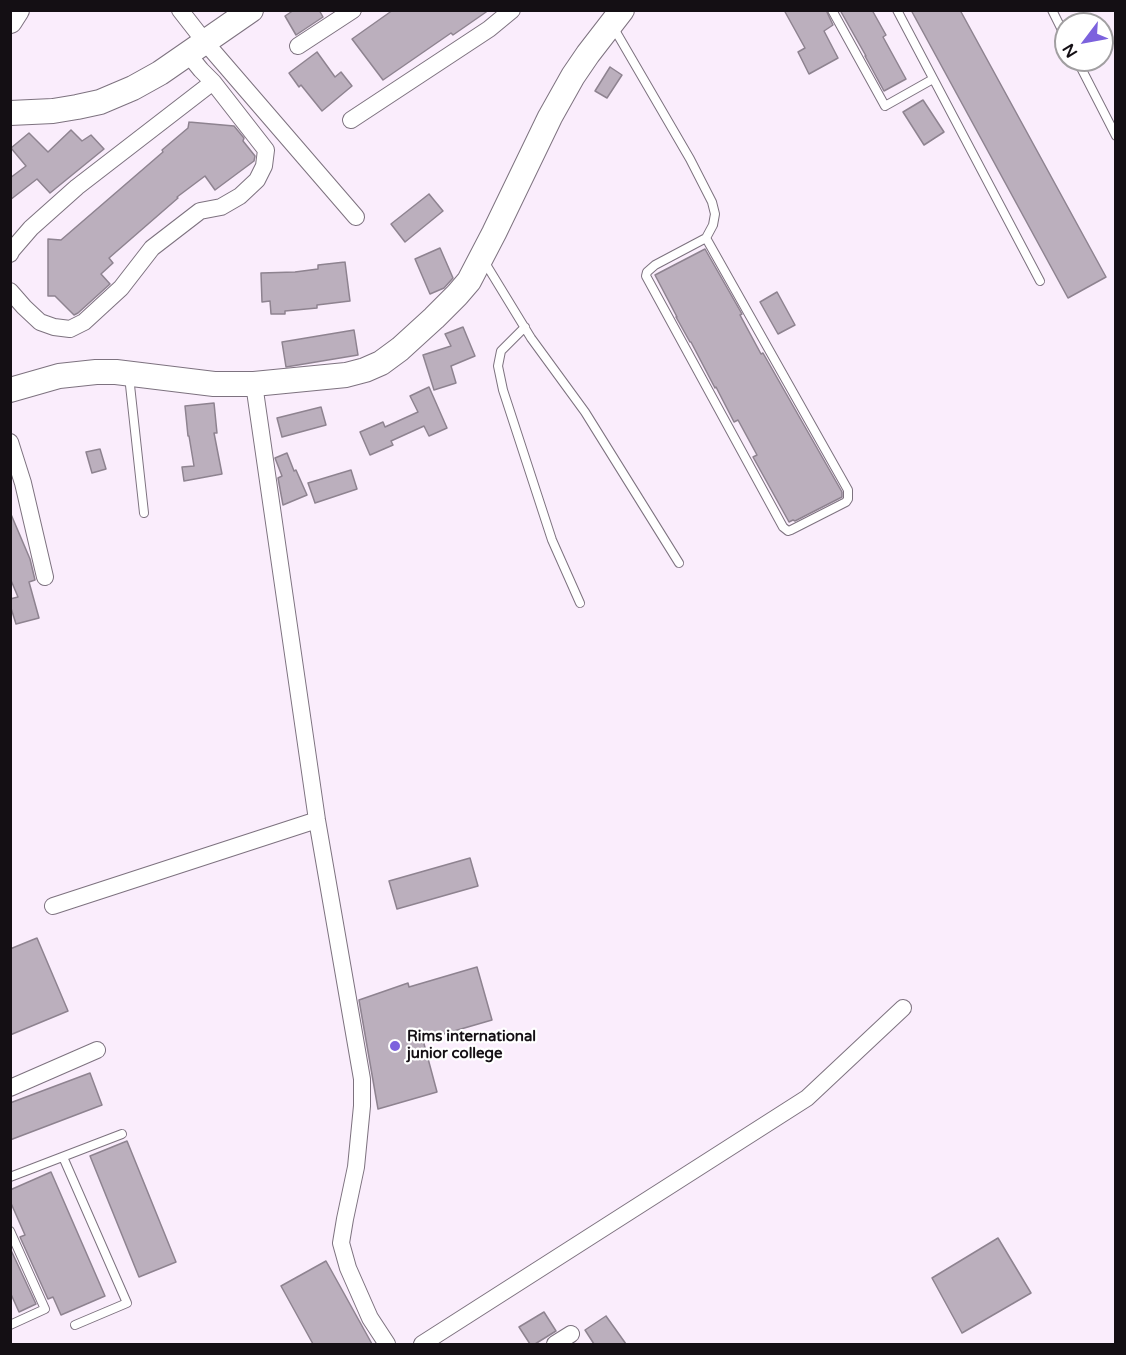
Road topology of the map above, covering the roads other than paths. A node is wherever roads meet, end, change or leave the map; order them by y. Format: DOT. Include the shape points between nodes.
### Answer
graph roads {
  1 [pos="17,10"];
  2 [pos="180,10"];
  3 [pos="251,10"];
  4 [pos="353,10"];
  5 [pos="512,10"];
  6 [pos="832,10"];
  7 [pos="897,10"];
  8 [pos="616,17"];
  9 [pos="10,21"];
  10 [pos="297,46"];
  11 [pos="197,48"];
  12 [pos="1083,72"];
  13 [pos="933,79"];
  14 [pos="213,82"];
  15 [pos="10,113"];
  16 [pos="351,120"];
  17 [pos="1116,136"];
  18 [pos="356,217"];
  19 [pos="706,238"];
  20 [pos="10,254"];
  21 [pos="482,258"];
  22 [pos="1040,281"];
  23 [pos="10,291"];
  24 [pos="525,327"];
  25 [pos="128,374"];
  26 [pos="254,384"];
  27 [pos="10,390"];
  28 [pos="10,442"];
  29 [pos="144,513"];
  30 [pos="679,563"];
  31 [pos="45,577"];
  32 [pos="580,603"];
  33 [pos="317,820"];
  34 [pos="53,906"];
  35 [pos="903,1008"];
  36 [pos="97,1050"];
  37 [pos="10,1088"];
  38 [pos="122,1134"];
  39 [pos="63,1157"];
  40 [pos="10,1177"];
  41 [pos="10,1231"];
  42 [pos="10,1325"];
  43 [pos="75,1325"];
  44 [pos="571,1334"];
  45 [pos="387,1344"];
  46 [pos="422,1344"];
  47 [pos="555,1344"];
  1 -- 9 [label="street"];
  2 -- 11 [label="street"];
  3 -- 11 [label="street"];
  4 -- 10 [label="street"];
  5 -- 16 [label="street"];
  6 -- 13 [label="lane" via="885,106"];
  7 -- 13 [label="lane"];
  8 -- 19 [label="lane" via="712,202 715,214"];
  8 -- 21 [label="street" via="573,76 550,117"];
  11 -- 14 [label="street" via="201,70"];
  11 -- 15 [label="street" via="133,88 100,102 53,111"];
  11 -- 18 [label="street"];
  12 -- 17 [label="lane"];
  13 -- 22 [label="lane"];
  14 -- 20 [label="street" via="77,187 31,228"];
  14 -- 23 [label="street" via="266,150 257,180 221,207 200,211 152,248 121,288 84,322 70,329 40,322"];
  19 -- 19 [label="lane" via="655,266 646,276 783,527 792,530 846,502 848,490"];
  21 -- 24 [label="lane"];
  21 -- 26 [label="street" via="457,295 381,363 346,375"];
  24 -- 30 [label="lane" via="585,412"];
  24 -- 32 [label="lane" via="501,351 498,366 552,540"];
  25 -- 26 [label="street" via="214,384"];
  25 -- 27 [label="street" via="83,372"];
  25 -- 29 [label="lane"];
  26 -- 33 [label="street"];
  28 -- 31 [label="street"];
  33 -- 34 [label="street"];
  33 -- 45 [label="street" via="362,1079 356,1167 341,1243 370,1318"];
  35 -- 46 [label="street" via="807,1098"];
  36 -- 37 [label="street"];
  38 -- 39 [label="lane"];
  39 -- 40 [label="lane"];
  39 -- 43 [label="lane" via="127,1303"];
  41 -- 42 [label="lane" via="45,1309"];
  44 -- 47 [label="street"];
}
